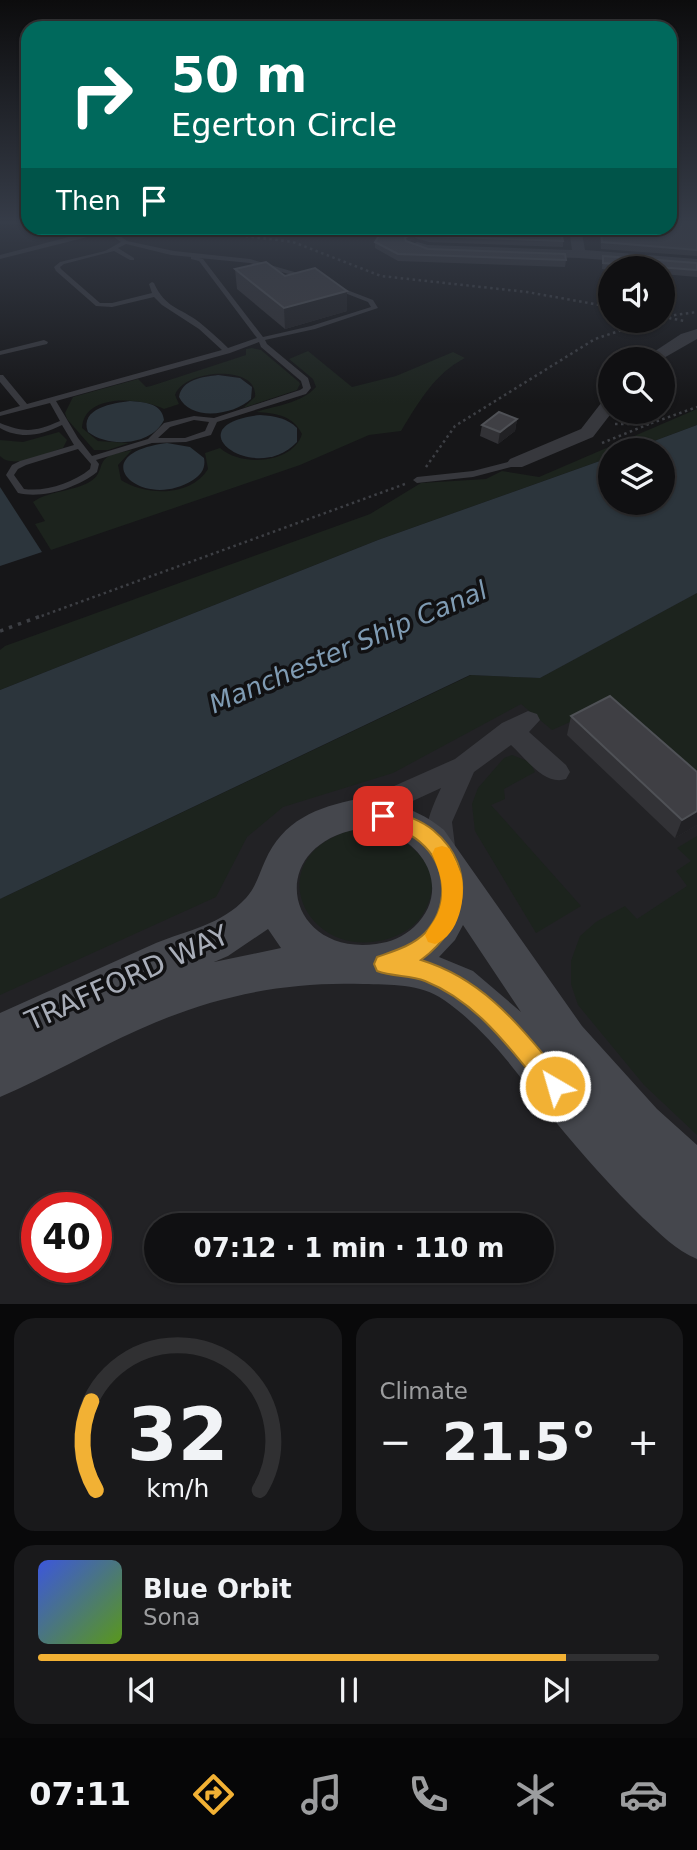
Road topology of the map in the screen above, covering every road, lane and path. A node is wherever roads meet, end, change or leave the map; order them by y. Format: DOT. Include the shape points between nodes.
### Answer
graph roads {
  1 [pos="73,283"];
  2 [pos="218,283"];
  3 [pos="444,283"];
  4 [pos="152,284"];
  5 [pos="327,285"];
  6 [pos="154,295"];
  7 [pos="598,305"];
  8 [pos="697,312"];
  9 [pos="675,315"];
  10 [pos="675,319"];
  11 [pos="686,321"];
  12 [pos="613,333"];
  13 [pos="697,334"];
  14 [pos="261,339"];
  15 [pos="44,342"];
  16 [pos="670,347"];
  17 [pos="227,351"];
  18 [pos="0,353"];
  19 [pos="0,377"];
  20 [pos="52,400"];
  21 [pos="25,407"];
  22 [pos="697,407"];
  23 [pos="0,414"];
  24 [pos="598,419"];
  25 [pos="214,420"];
  26 [pos="63,422"];
  27 [pos="0,425"];
  28 [pos="623,435"];
  29 [pos="151,441"];
  30 [pos="79,446"];
  31 [pos="90,458"];
  32 [pos="516,463"];
  33 [pos="417,480"];
  34 [pos="0,631"];
  35 [pos="464,766"];
  36 [pos="557,772"];
  37 [pos="358,814"];
  38 [pos="447,865"];
  39 [pos="277,885"];
  40 [pos="371,965"];
  41 [pos="0,1035"];
  42 [pos="0,1074"];
  43 [pos="697,1178"];
  44 [pos="697,1234"];
  1 -- 6 [label="lane" via="98,305"];
  2 -- 14 [label="lane"];
  3 -- 7 [label="path"];
  4 -- 6 [label="lane"];
  5 -- 14 [label="lane" via="371,301 375,308"];
  6 -- 17 [label="lane" via="195,322"];
  8 -- 9 [label="path"];
  10 -- 11 [label="path"];
  12 -- 33 [label="path" via="595,339 455,426"];
  13 -- 16 [label="street"];
  14 -- 17 [label="lane"];
  14 -- 25 [label="lane" via="305,380 307,388 293,397"];
  15 -- 18 [label="lane"];
  17 -- 20 [label="lane"];
  19 -- 21 [label="lane"];
  20 -- 21 [label="lane"];
  20 -- 26 [label="lane"];
  21 -- 23 [label="lane"];
  22 -- 28 [label="path" via="649,424 613,424"];
  24 -- 32 [label="street" via="587,433"];
  25 -- 29 [label="lane" via="194,418 167,425"];
  25 -- 29 [label="lane" via="208,433 186,440"];
  26 -- 27 [label="lane" via="31,433 9,432"];
  26 -- 30 [label="lane"];
  29 -- 31 [label="lane"];
  30 -- 31 [label="lane"];
  30 -- 31 [label="lane" via="23,463 10,475 21,491 32,494 90,475 95,464"];
  32 -- 33 [label="lane" via="473,474"];
  33 -- 34 [label="path"];
  35 -- 36 [label="street" via="519,725"];
  35 -- 37 [label="street"];
  35 -- 38 [label="street" via="439,822"];
  37 -- 38 [label="street" via="406,823 427,836"];
  37 -- 39 [label="street" via="333,818 294,844 282,863"];
  38 -- 40 [label="street" via="453,898 446,920 432,940 410,955"];
  38 -- 43 [label="street" via="566,1041 640,1126"];
  39 -- 40 [label="street" via="279,908 289,929 307,947 330,960"];
  39 -- 41 [label="street, TRAFFORD WAY" via="261,911 214,943"];
  40 -- 42 [label="street, TRAFFORD WAY" via="267,969 219,979 164,997"];
  40 -- 44 [label="street" via="423,970 458,985 498,1018 620,1163"];
}
